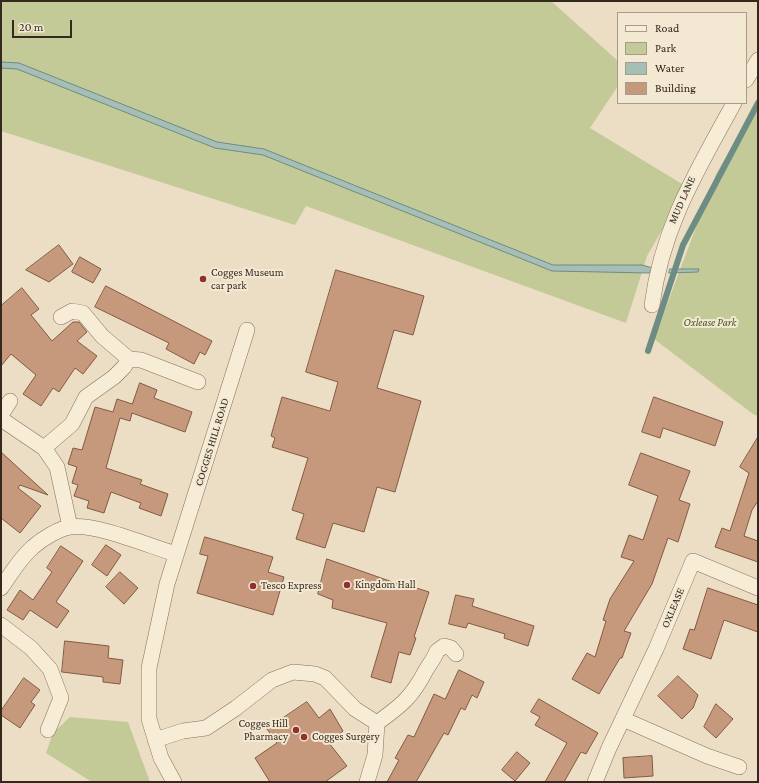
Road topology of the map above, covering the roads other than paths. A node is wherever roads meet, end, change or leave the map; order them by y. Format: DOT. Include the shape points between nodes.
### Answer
graph roads {
  1 [pos="758,60"];
  2 [pos="747,78"];
  3 [pos="733,104"];
  4 [pos="652,306"];
  5 [pos="61,317"];
  6 [pos="248,330"];
  7 [pos="129,358"];
  8 [pos="198,382"];
  9 [pos="10,401"];
  10 [pos="1,415"];
  11 [pos="1,419"];
  12 [pos="44,448"];
  13 [pos="70,527"];
  14 [pos="176,554"];
  15 [pos="1,588"];
  16 [pos="758,588"];
  17 [pos="1,625"];
  18 [pos="456,654"];
  19 [pos="623,719"];
  20 [pos="377,723"];
  21 [pos="48,730"];
  22 [pos="155,740"];
  23 [pos="739,767"];
  24 [pos="174,782"];
  25 [pos="367,782"];
  26 [pos="595,782"];
  1 -- 2 [label="street"];
  3 -- 4 [label="street, MUD LANE" via="694,174 668,232 655,279"];
  5 -- 7 [label="street" via="72,311 83,313 102,336"];
  6 -- 14 [label="street, COGGES HILL ROAD"];
  7 -- 8 [label="street" via="141,360"];
  7 -- 12 [label="street" via="114,377 86,397 72,424"];
  9 -- 10 [label="street"];
  11 -- 12 [label="street"];
  12 -- 13 [label="street" via="57,467"];
  13 -- 14 [label="street" via="94,527"];
  13 -- 15 [label="street" via="49,536 33,547 18,562"];
  14 -- 22 [label="street, COGGES HILL ROAD" via="166,584 149,668 149,719"];
  16 -- 19 [label="street, OXLEASE" via="693,561"];
  17 -- 21 [label="street" via="31,648 50,670 60,698"];
  18 -- 20 [label="street" via="451,648 444,646 437,651 410,697"];
  19 -- 23 [label="street"];
  19 -- 26 [label="street, OXLEASE"];
  20 -- 22 [label="street" via="355,709 325,678 315,674 293,672 272,680 206,728 183,731"];
  20 -- 25 [label="street" via="375,754"];
  22 -- 24 [label="street, COGGES HILL ROAD"];
}
